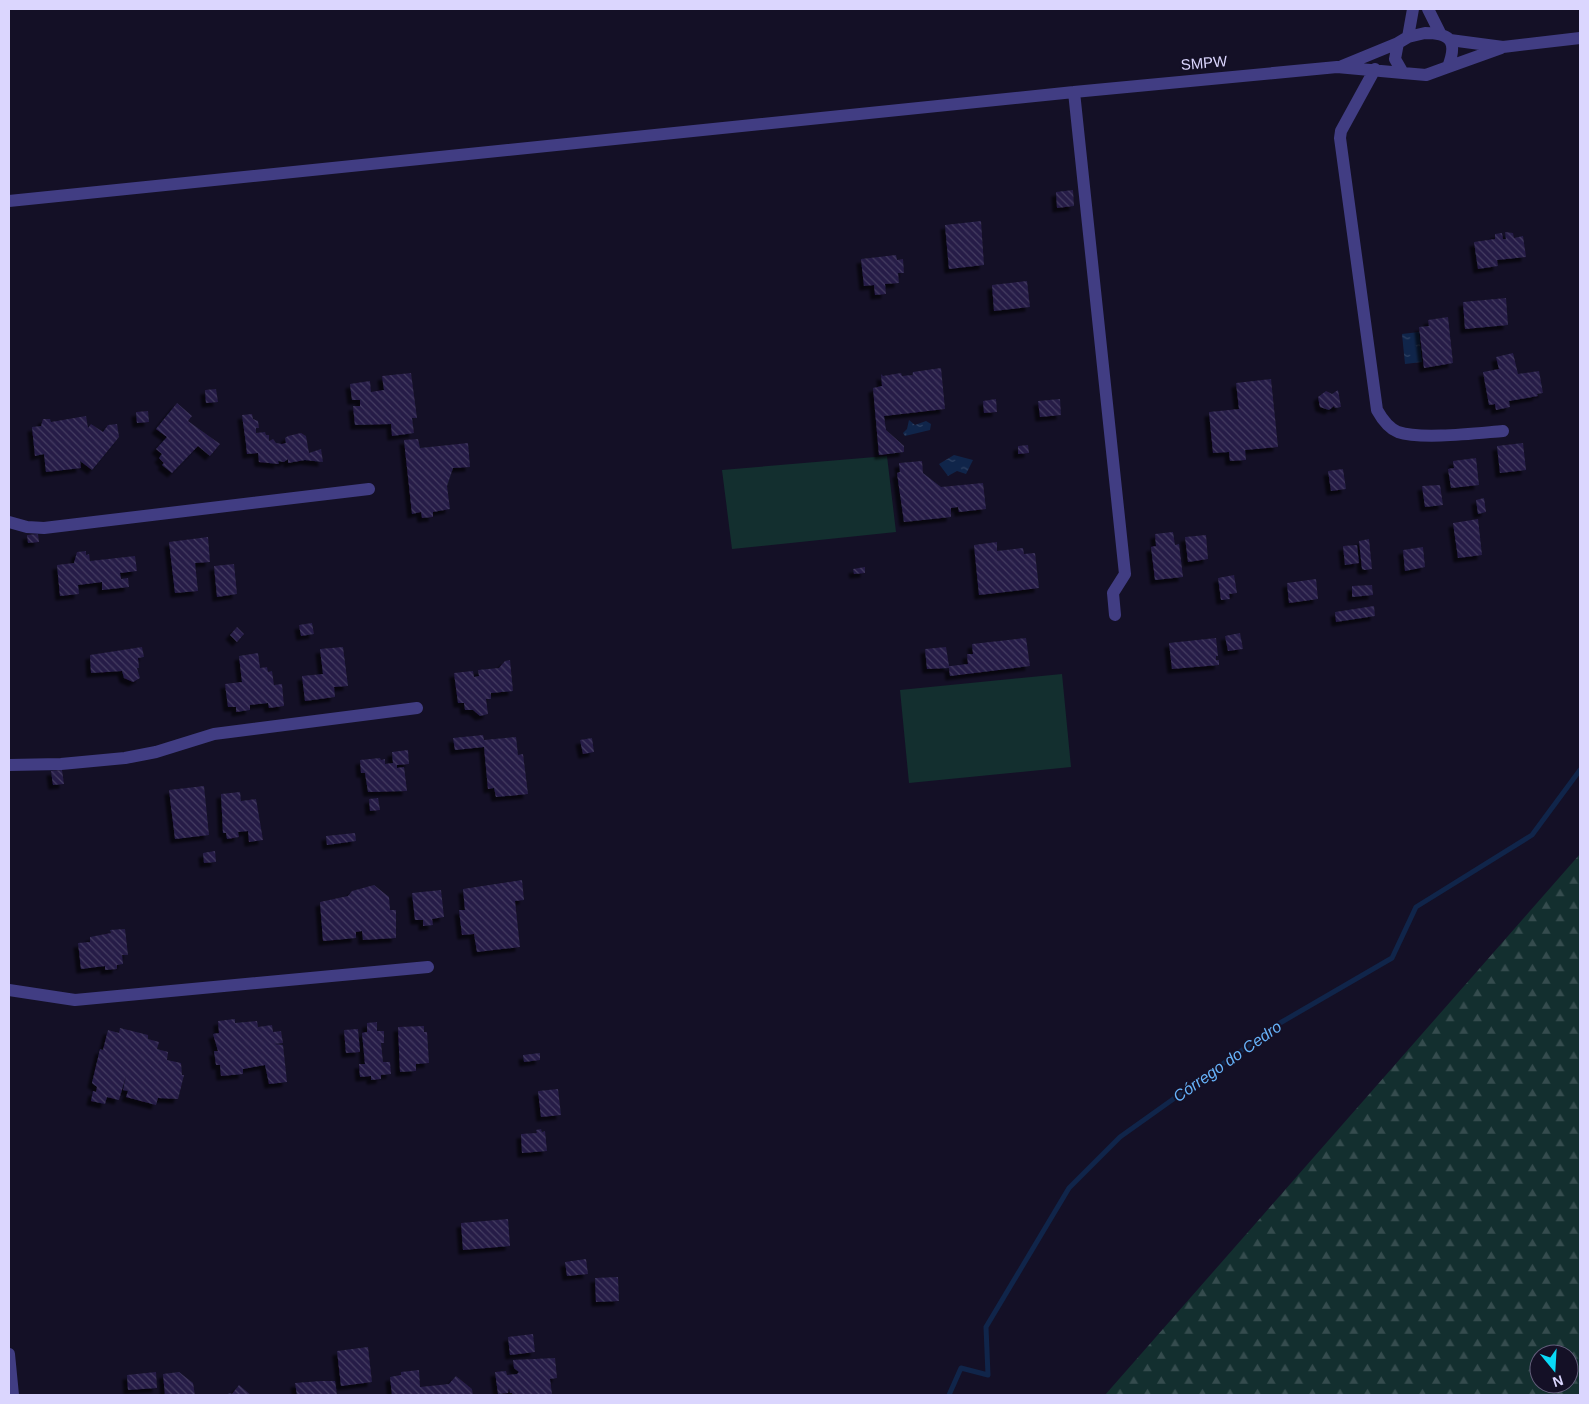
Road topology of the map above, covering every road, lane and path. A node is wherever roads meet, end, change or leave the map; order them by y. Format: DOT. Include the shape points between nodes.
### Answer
graph roads {
  1 [pos="1413,9"];
  2 [pos="1428,9"];
  3 [pos="1445,37"];
  4 [pos="1580,38"];
  5 [pos="1403,40"];
  6 [pos="1503,47"];
  7 [pos="1337,67"];
  8 [pos="1448,67"];
  9 [pos="1375,69"];
  10 [pos="1403,73"];
  11 [pos="1074,92"];
  12 [pos="9,201"];
  13 [pos="1503,431"];
  14 [pos="370,489"];
  15 [pos="9,522"];
  16 [pos="1115,615"];
  17 [pos="417,708"];
  18 [pos="9,765"];
  19 [pos="428,967"];
  20 [pos="9,990"];
  21 [pos="9,1354"];
  22 [pos="13,1395"];
  1 -- 5 [label="street"];
  2 -- 3 [label="street"];
  3 -- 5 [label="street"];
  3 -- 6 [label="street"];
  3 -- 8 [label="street" via="1454,51"];
  4 -- 6 [label="street"];
  5 -- 7 [label="street, SMPW"];
  5 -- 10 [label="street" via="1395,59"];
  6 -- 8 [label="street"];
  7 -- 9 [label="street, SMPW"];
  7 -- 11 [label="street, SMPW"];
  8 -- 10 [label="street" via="1426,75"];
  9 -- 10 [label="street, SMPW"];
  9 -- 13 [label="street" via="1340,138 1377,410 1383,420 1399,432 1450,435"];
  11 -- 12 [label="street, SMPW"];
  11 -- 16 [label="street" via="1125,574 1113,593"];
  14 -- 15 [label="street" via="44,528"];
  17 -- 18 [label="street" via="214,734 125,758"];
  19 -- 20 [label="street" via="75,1000"];
  21 -- 22 [label="street"];
}
